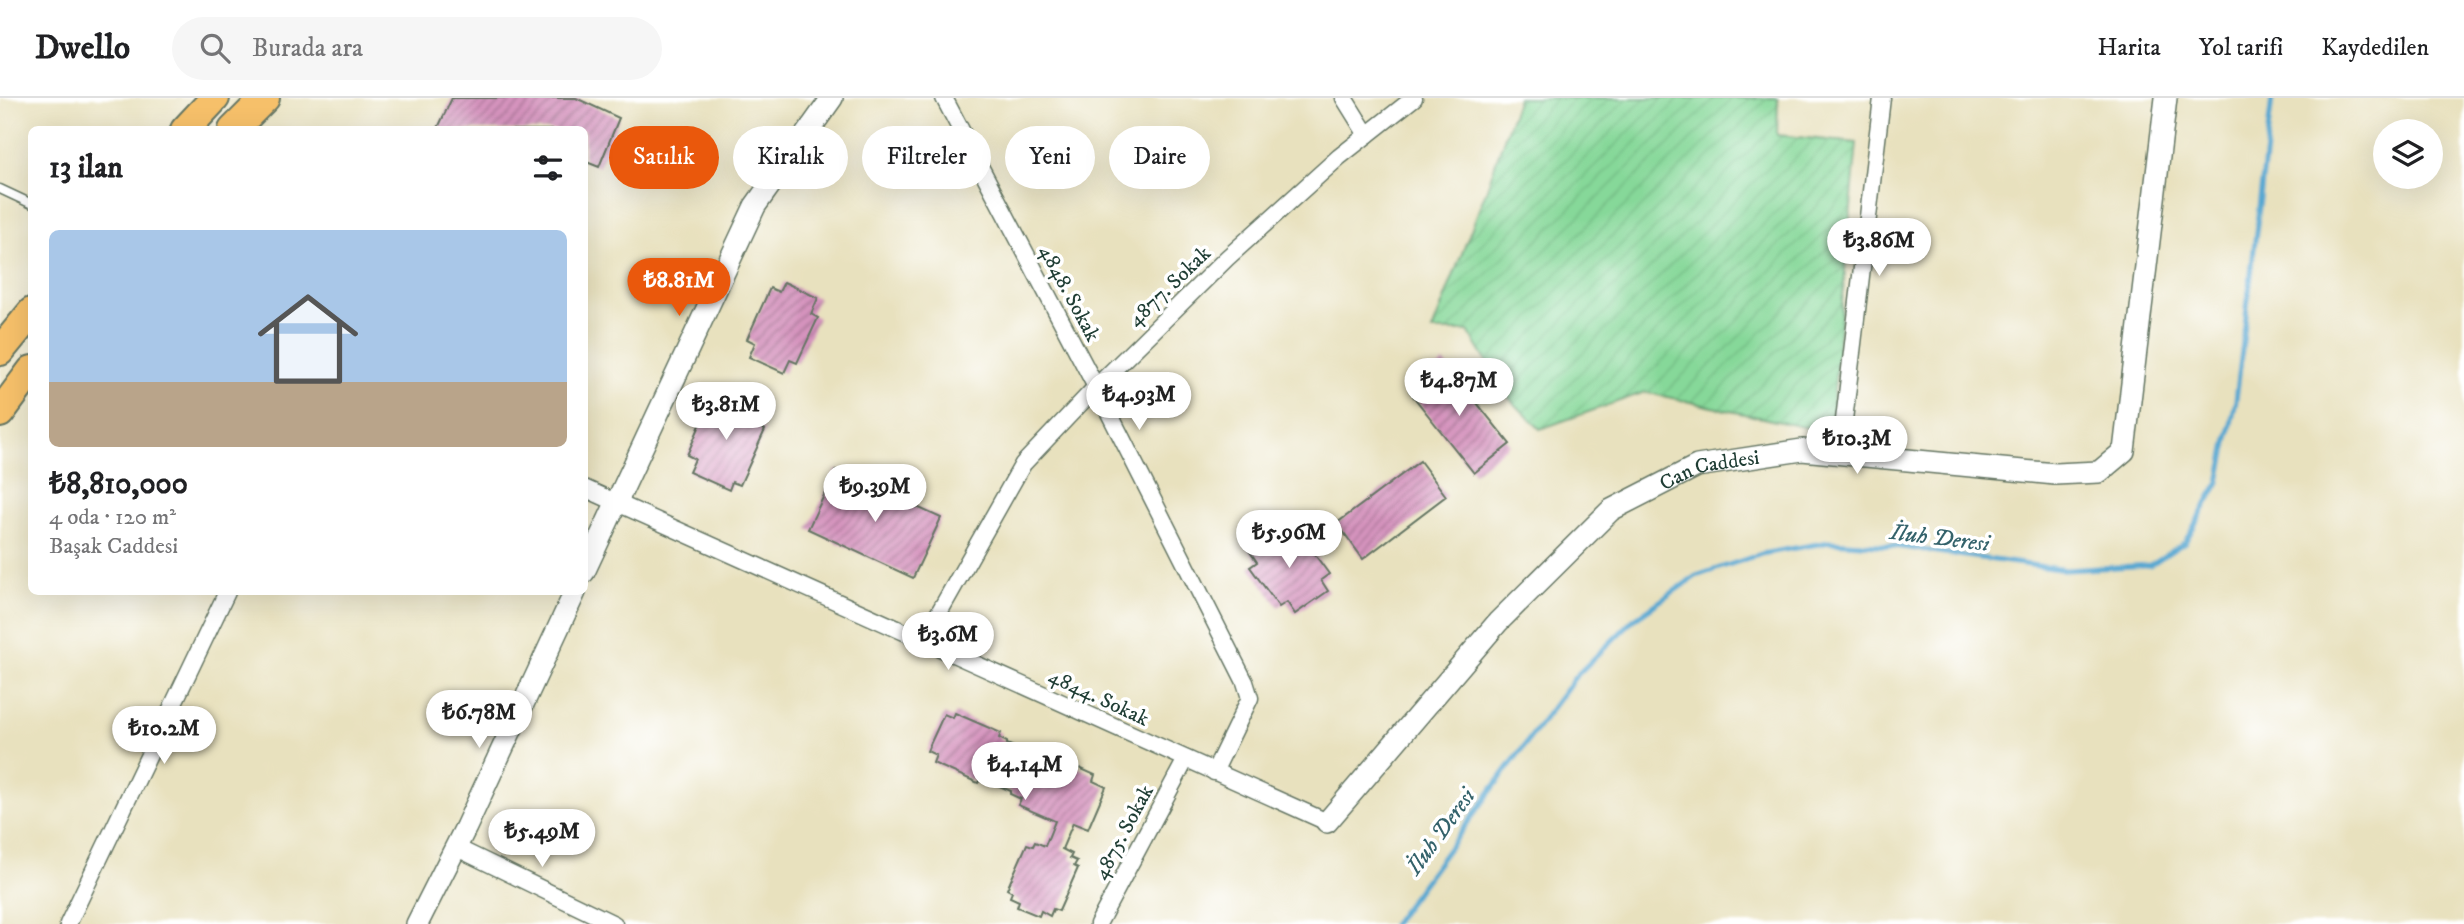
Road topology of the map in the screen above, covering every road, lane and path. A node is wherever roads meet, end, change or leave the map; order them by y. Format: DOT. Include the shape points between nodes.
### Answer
graph roads {
  1 [pos="215,98"];
  2 [pos="265,98"];
  3 [pos="832,98"];
  4 [pos="944,98"];
  5 [pos="1344,98"];
  6 [pos="1414,98"];
  7 [pos="1882,98"];
  8 [pos="2166,98"];
  9 [pos="190,126"];
  10 [pos="237,126"];
  11 [pos="1367,135"];
  12 [pos="0,189"];
  13 [pos="28,202"];
  14 [pos="28,317"];
  15 [pos="0,351"];
  16 [pos="28,375"];
  17 [pos="1096,387"];
  18 [pos="0,413"];
  19 [pos="1840,454"];
  20 [pos="588,490"];
  21 [pos="617,502"];
  22 [pos="588,564"];
  23 [pos="226,595"];
  24 [pos="574,595"];
  25 [pos="923,641"];
  26 [pos="1186,759"];
  27 [pos="1214,772"];
  28 [pos="1327,822"];
  29 [pos="455,847"];
  30 [pos="68,924"];
  31 [pos="417,924"];
  32 [pos="614,924"];
  33 [pos="1098,924"];
  1 -- 9 [label="highway"];
  2 -- 10 [label="highway"];
  3 -- 21 [label="street" via="755,206"];
  4 -- 17 [label="street, 4848. Sokak"];
  5 -- 11 [label="street"];
  6 -- 11 [label="street, 4877. Sokak"];
  7 -- 19 [label="street"];
  8 -- 19 [label="street, Can Caddesi" via="2124,451 2099,472 2055,474"];
  11 -- 17 [label="street, 4877. Sokak" via="1227,258"];
  12 -- 13 [label="lane"];
  14 -- 15 [label="highway"];
  16 -- 18 [label="highway"];
  17 -- 25 [label="street, 4877. Sokak" via="1023,464"];
  17 -- 27 [label="street, 4848. Sokak" via="1250,698"];
  19 -- 28 [label="street, Can Caddesi" via="1802,450 1697,466 1611,510 1498,622"];
  20 -- 21 [label="street, 4844. Sokak"];
  21 -- 22 [label="street"];
  21 -- 25 [label="street, 4844. Sokak"];
  23 -- 30 [label="street"];
  24 -- 29 [label="street"];
  25 -- 26 [label="street, 4844. Sokak"];
  26 -- 27 [label="street, 4844. Sokak"];
  26 -- 33 [label="street, 4875. Sokak"];
  27 -- 28 [label="street, 4844. Sokak"];
  29 -- 31 [label="street"];
  29 -- 32 [label="street"];
}
